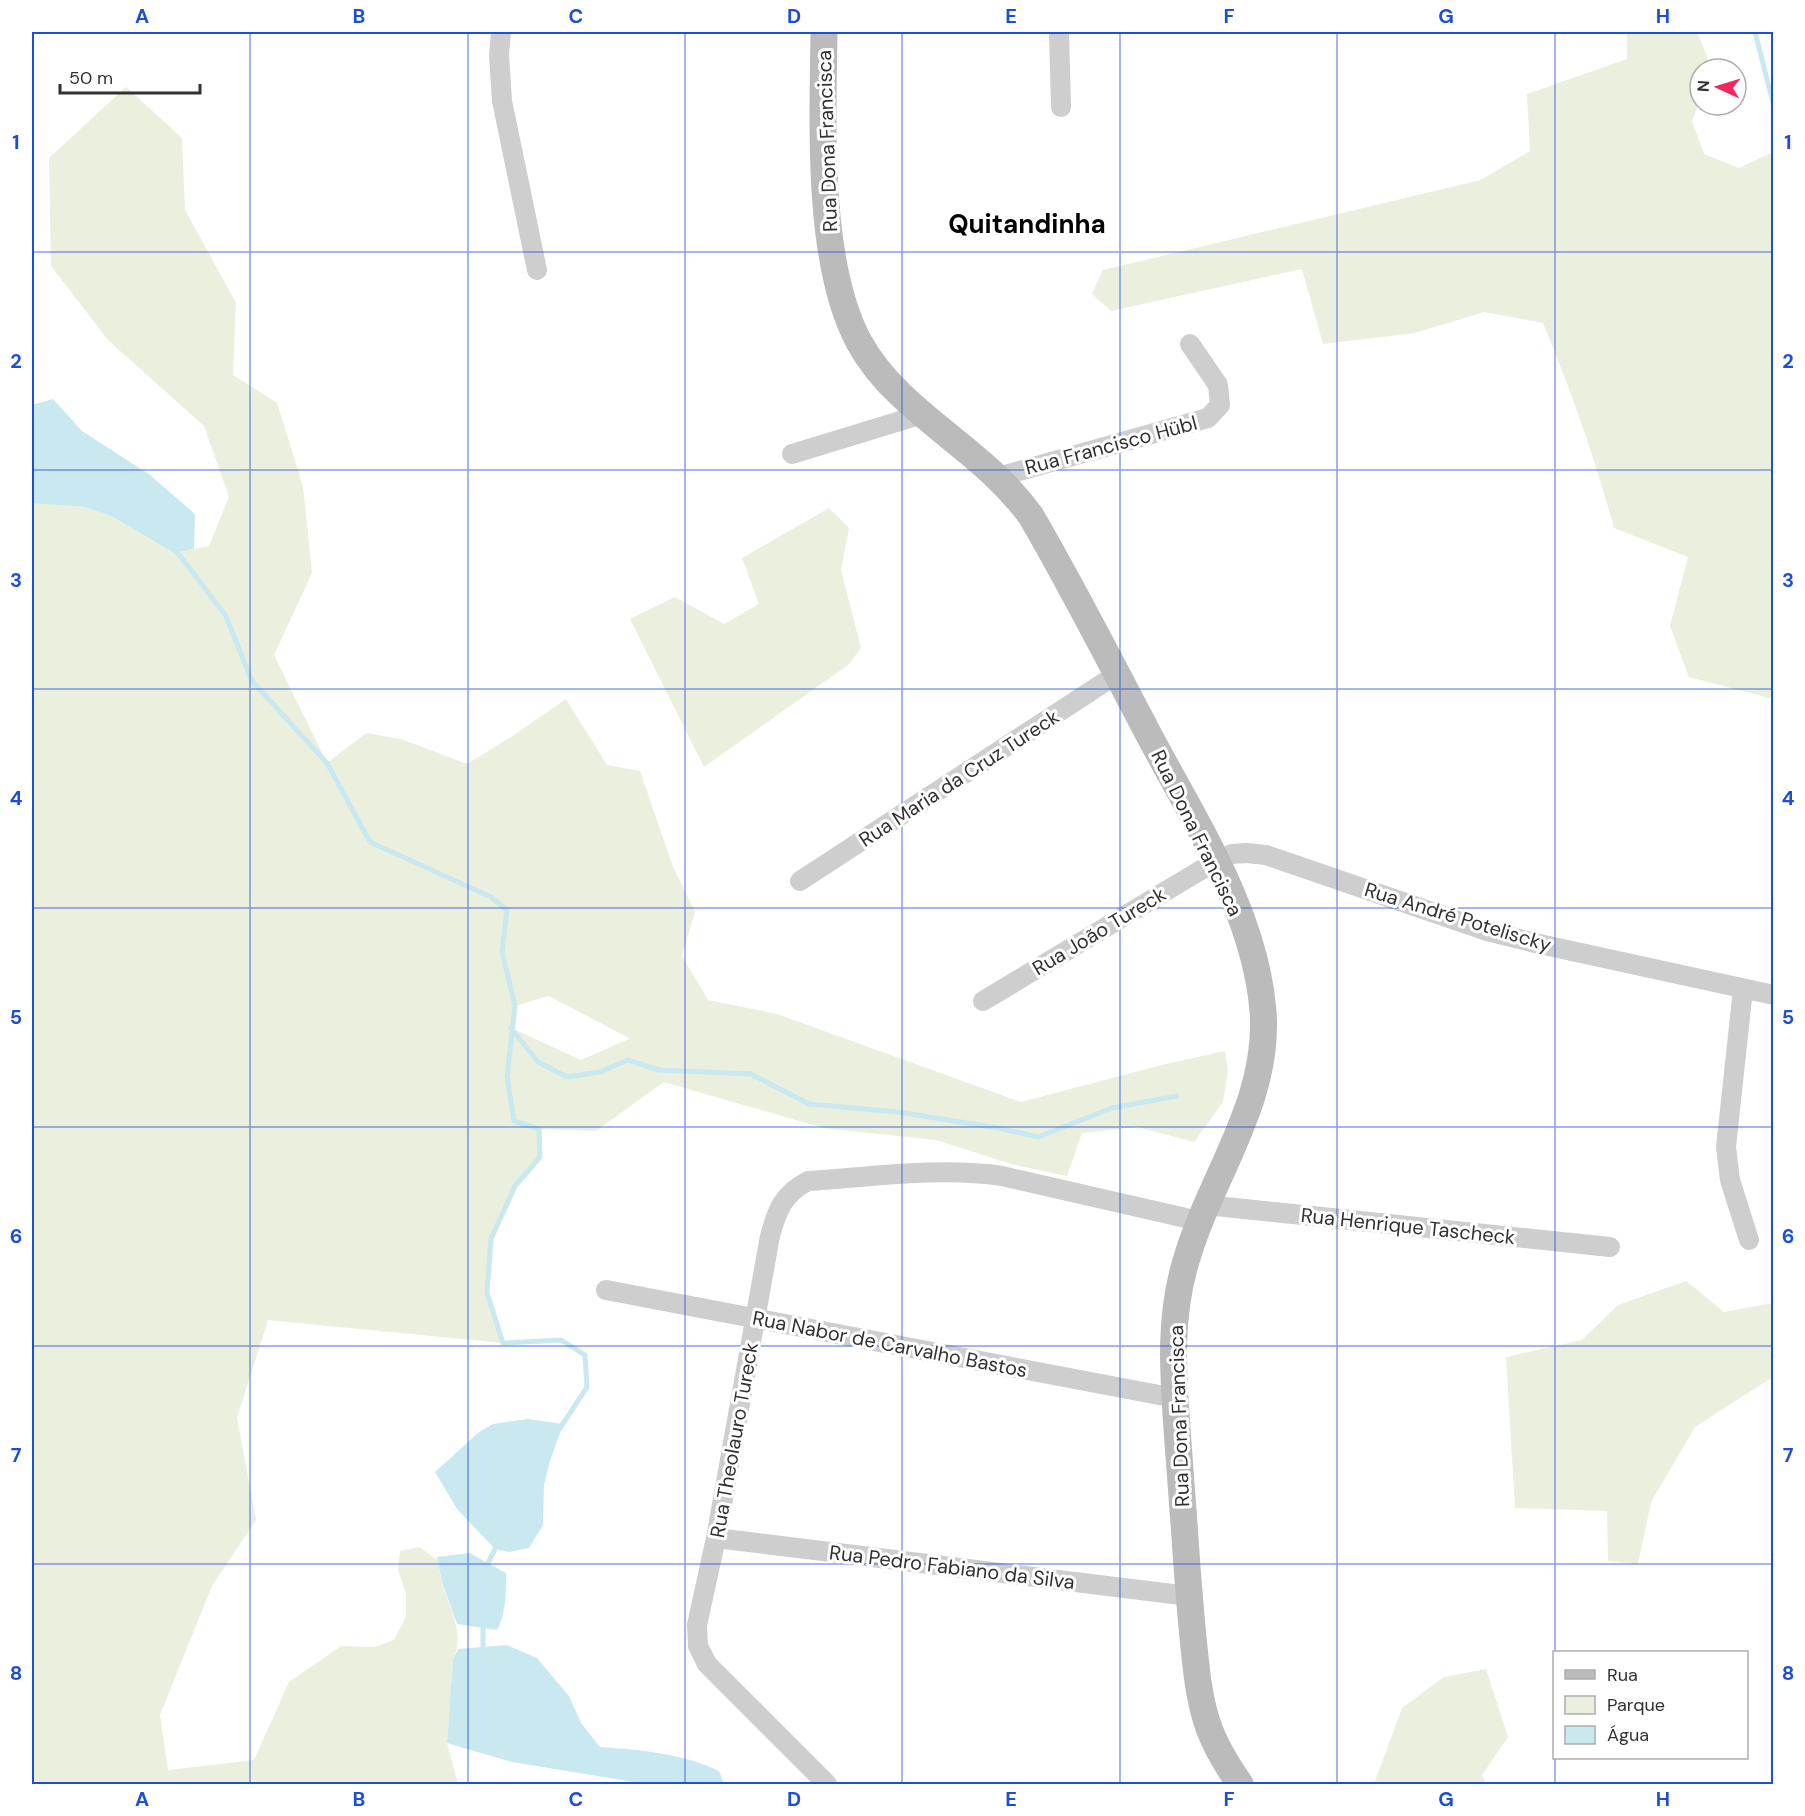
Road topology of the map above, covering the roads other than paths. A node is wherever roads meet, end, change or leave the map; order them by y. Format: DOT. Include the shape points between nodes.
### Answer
graph roads {
  1 [pos="501,32"];
  2 [pos="824,32"];
  3 [pos="1059,32"];
  4 [pos="1061,107"];
  5 [pos="537,270"];
  6 [pos="1190,344"];
  7 [pos="923,414"];
  8 [pos="792,454"];
  9 [pos="998,477"];
  10 [pos="1117,674"];
  11 [pos="1216,861"];
  12 [pos="800,880"];
  13 [pos="1743,989"];
  14 [pos="1773,995"];
  15 [pos="983,1001"];
  16 [pos="784,1200"];
  17 [pos="1203,1213"];
  18 [pos="1749,1240"];
  19 [pos="1610,1247"];
  20 [pos="606,1290"];
  21 [pos="756,1318"];
  22 [pos="1175,1398"];
  23 [pos="716,1538"];
  24 [pos="1189,1596"];
  25 [pos="827,1785"];
  26 [pos="1240,1785"];
  1 -- 5 [label="street" via="502,101"];
  2 -- 7 [label="main road, Rua Dona Francisca" via="827,204 841,294 850,322 871,362"];
  3 -- 4 [label="street"];
  6 -- 9 [label="street, Rua Francisco Hübl" via="1218,385 1220,405 1208,418"];
  7 -- 8 [label="street"];
  7 -- 9 [label="main road, Rua Dona Francisca"];
  9 -- 10 [label="main road, Rua Dona Francisca" via="1031,516"];
  10 -- 11 [label="main road, Rua Dona Francisca"];
  10 -- 12 [label="street, Rua Maria da Cruz Tureck"];
  11 -- 13 [label="street, Rua André Poteliscky" via="1232,854 1266,855 1487,930"];
  11 -- 15 [label="street, Rua João Tureck"];
  11 -- 17 [label="main road, Rua Dona Francisca" via="1254,958 1261,991 1263,1041 1242,1126"];
  13 -- 14 [label="street, Rua André Poteliscky"];
  13 -- 18 [label="street" via="1726,1147 1730,1180"];
  16 -- 17 [label="street, Rua Henrique Tascheck" via="794,1188 808,1181 978,1173"];
  16 -- 21 [label="street, Rua Theolauro Tureck" via="770,1236"];
  17 -- 19 [label="street, Rua Henrique Tascheck"];
  17 -- 22 [label="main road, Rua Dona Francisca" via="1184,1265 1176,1304"];
  20 -- 21 [label="street, Rua Nabor de Carvalho Bastos"];
  21 -- 22 [label="street, Rua Nabor de Carvalho Bastos"];
  21 -- 23 [label="street, Rua Theolauro Tureck"];
  22 -- 24 [label="main road, Rua Dona Francisca"];
  23 -- 24 [label="street, Rua Pedro Fabiano da Silva"];
  23 -- 25 [label="street, Rua Theolauro Tureck" via="698,1625 698,1646 707,1664"];
  24 -- 26 [label="main road, Rua Dona Francisca" via="1206,1719"];
}
